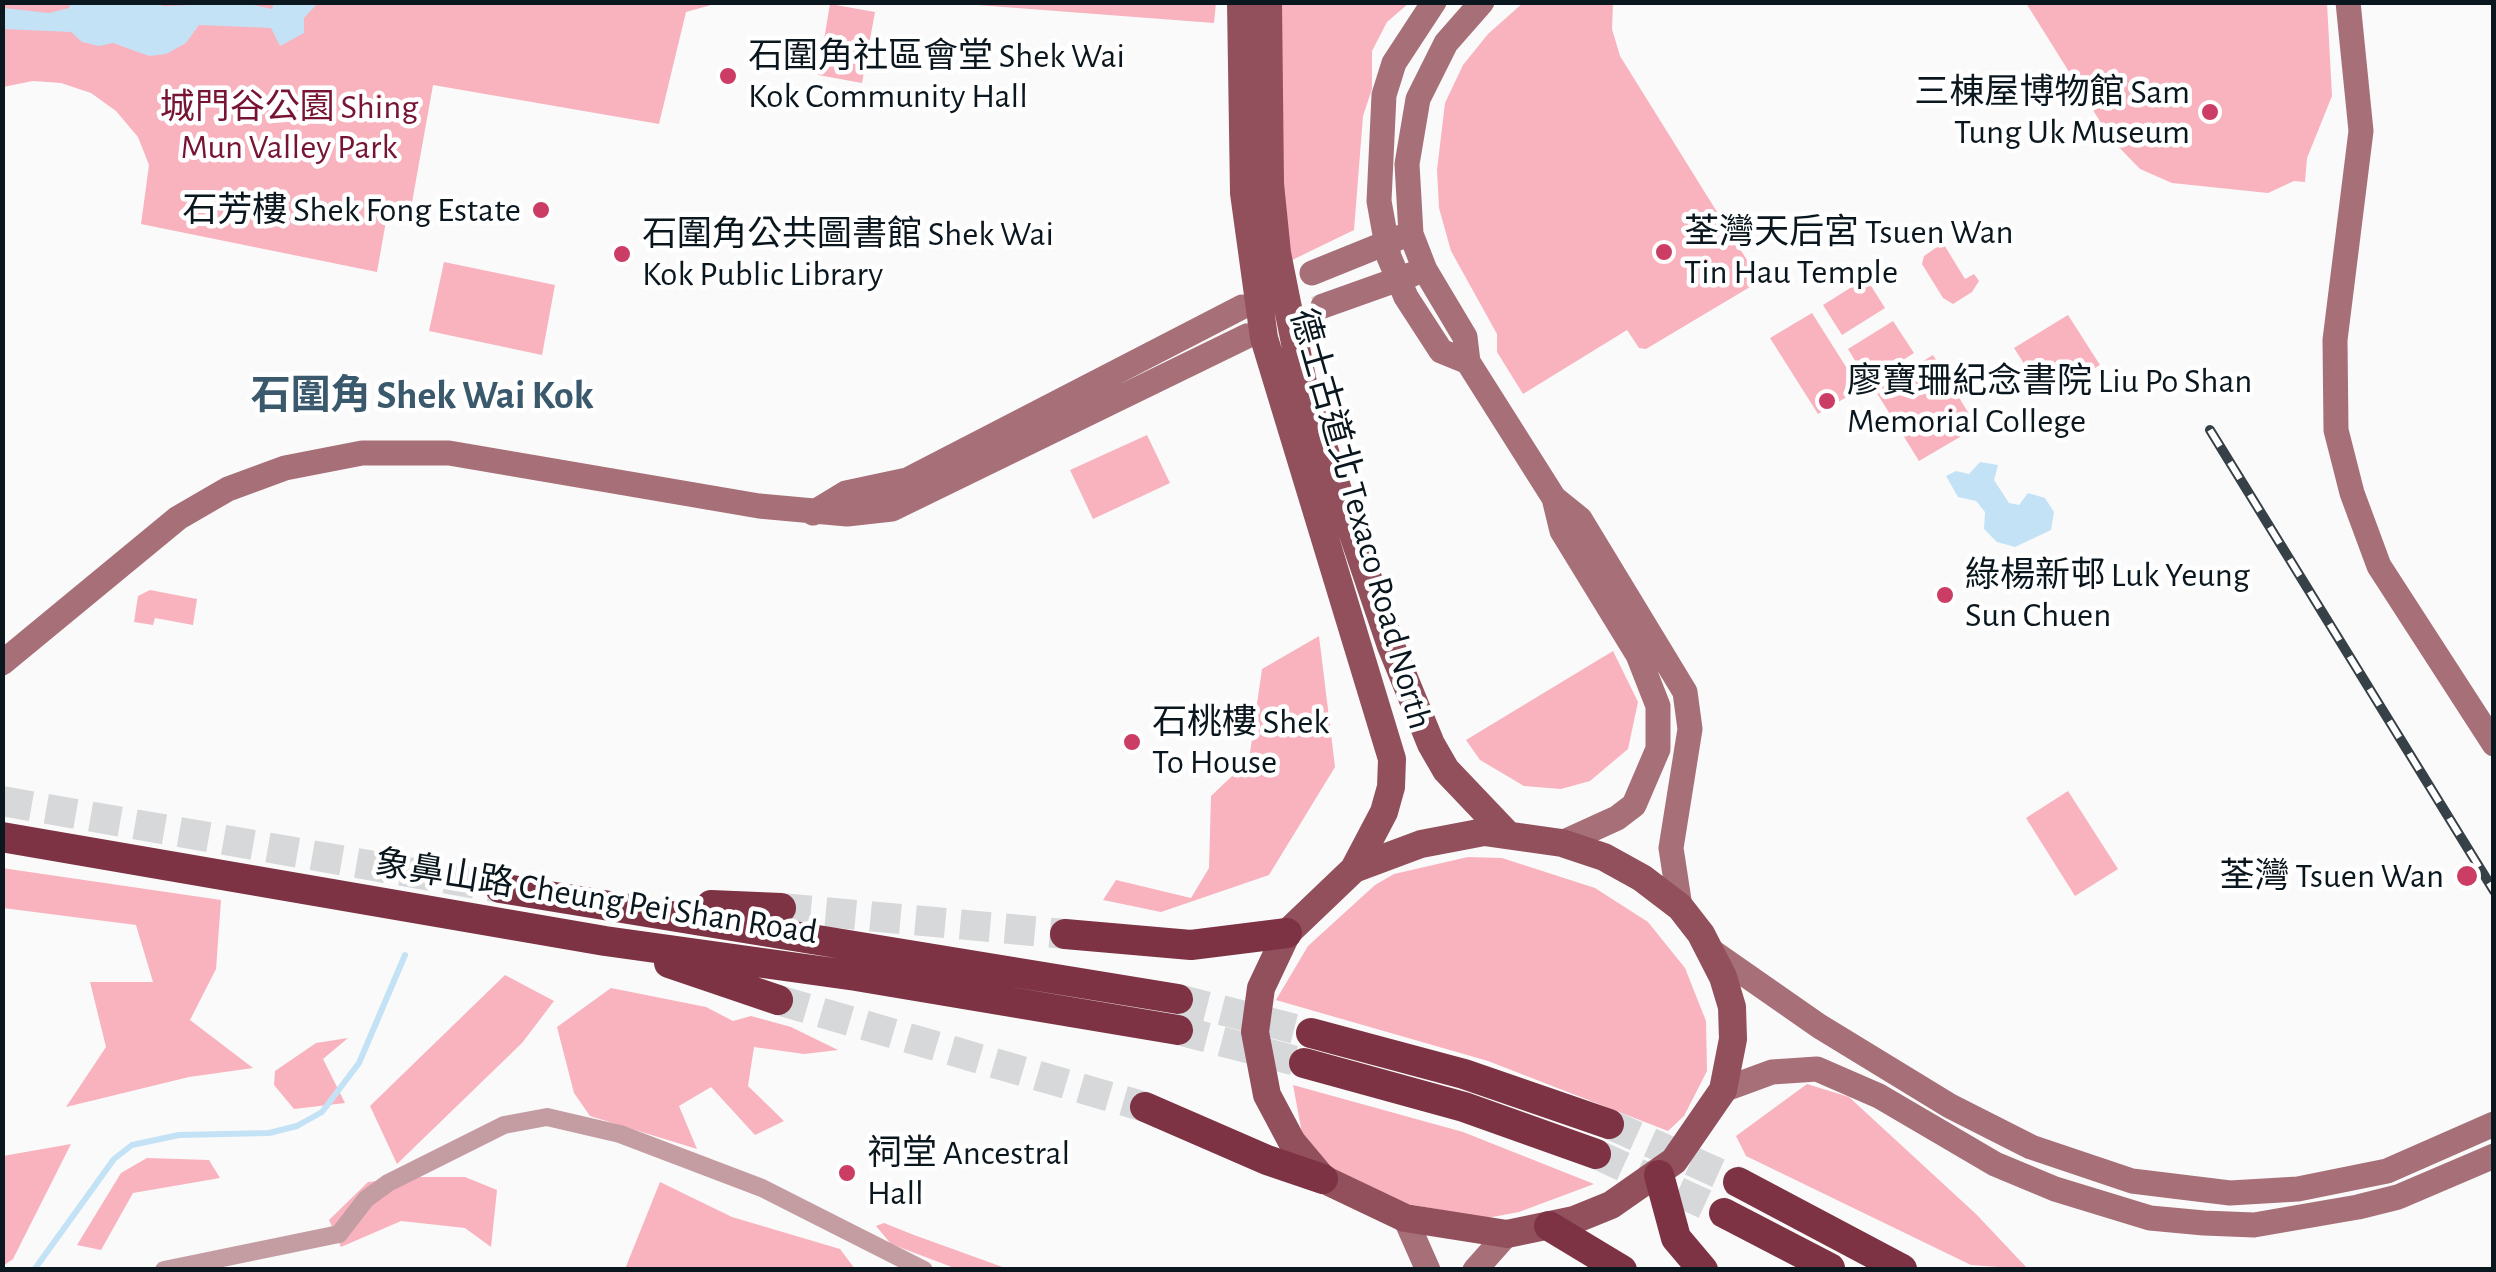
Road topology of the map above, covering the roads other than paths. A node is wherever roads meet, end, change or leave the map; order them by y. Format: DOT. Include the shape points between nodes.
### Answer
graph roads {
  1 [pos="1241,2"];
  2 [pos="1268,2"];
  3 [pos="1434,2"];
  4 [pos="1482,2"];
  5 [pos="2348,2"];
  6 [pos="1411,234"];
  7 [pos="1386,242"];
  8 [pos="1425,270"];
  9 [pos="1312,273"];
  10 [pos="1398,280"];
  11 [pos="1323,306"];
  12 [pos="1242,307"];
  13 [pos="1247,336"];
  14 [pos="1468,362"];
  15 [pos="1554,498"];
  16 [pos="813,513"];
  17 [pos="2,663"];
  18 [pos="2494,744"];
  19 [pos="1506,833"];
  20 [pos="2,838"];
  21 [pos="1562,843"];
  22 [pos="1354,869"];
  23 [pos="500,888"];
  24 [pos="613,904"];
  25 [pos="1680,907"];
  26 [pos="781,908"];
  27 [pos="1064,934"];
  28 [pos="1287,934"];
  29 [pos="605,941"];
  30 [pos="1710,950"];
  31 [pos="1178,999"];
  32 [pos="778,1000"];
  33 [pos="1178,1030"];
  34 [pos="1724,1090"];
  35 [pos="1145,1107"];
  36 [pos="1610,1124"];
  37 [pos="2494,1124"];
  38 [pos="1596,1154"];
  39 [pos="2494,1156"];
  40 [pos="1659,1175"];
  41 [pos="1324,1179"];
  42 [pos="1738,1182"];
  43 [pos="1724,1213"];
  44 [pos="1405,1218"];
  45 [pos="1549,1226"];
  46 [pos="1507,1234"];
  47 [pos="1830,1268"];
  48 [pos="1902,1269"];
  49 [pos="164,1270"];
  50 [pos="924,1270"];
  51 [pos="1428,1270"];
  52 [pos="1475,1270"];
  53 [pos="1622,1270"];
  54 [pos="1703,1270"];
  1 -- 22 [label="main road, 德士古道北 Texaco Road North" via="1244,193 1264,338 1392,759 1384,812"];
  2 -- 19 [label="main road, 德士古道北 Texaco Road North" via="1270,184 1305,393 1431,744 1446,770"];
  3 -- 7 [label="main road" via="1404,46 1384,95 1378,180"];
  4 -- 6 [label="main road" via="1446,43 1418,100 1408,164"];
  5 -- 18 [label="main road" via="2361,131 2335,340 2336,430 2379,566"];
  6 -- 7 [label="main road"];
  6 -- 8 [label="main road"];
  7 -- 9 [label="main road"];
  7 -- 10 [label="main road"];
  8 -- 10 [label="main road"];
  8 -- 14 [label="main road" via="1464,337"];
  10 -- 11 [label="main road"];
  10 -- 14 [label="main road" via="1441,351"];
  12 -- 16 [label="main road" via="907,480 846,493"];
  13 -- 16 [label="main road" via="915,501 858,513"];
  14 -- 15 [label="main road"];
  15 -- 21 [label="main road" via="1562,532 1652,684 1659,724 1654,766 1634,805"];
  15 -- 25 [label="main road" via="1580,519 1685,692 1690,729 1671,848"];
  16 -- 17 [label="main road" via="494,457 362,453 285,468 191,511"];
  19 -- 21 [label="main road"];
  19 -- 22 [label="main road" via="1449,836"];
  20 -- 29 [label="highway, 象鼻山路 Cheung Pei Shan Road"];
  21 -- 25 [label="main road" via="1617,864"];
  22 -- 28 [label="main road"];
  23 -- 24 [label="highway, 象鼻山路 Cheung Pei Shan Road"];
  24 -- 26 [label="highway"];
  24 -- 31 [label="highway, 象鼻山路 Cheung Pei Shan Road"];
  25 -- 30 [label="main road"];
  27 -- 28 [label="highway" via="1201,946"];
  28 -- 41 [label="main road" via="1257,1003 1260,1062 1278,1118"];
  29 -- 32 [label="highway"];
  29 -- 33 [label="highway, 象鼻山路 Cheung Pei Shan Road"];
  30 -- 34 [label="main road" via="1732,1007"];
  30 -- 37 [label="main road" via="1950,1106 2100,1173 2230,1193 2298,1189 2437,1153"];
  34 -- 39 [label="main road" via="1772,1072 1818,1069 1879,1096 1995,1164 2150,1218 2254,1225 2398,1197"];
  34 -- 40 [label="main road" via="1690,1143"];
  35 -- 41 [label="highway"];
  36 -- 38 [label="highway" via="1464,1074 1308,1048"];
  40 -- 45 [label="main road" via="1611,1204"];
  40 -- 54 [label="highway" via="1676,1238"];
  41 -- 44 [label="main road"];
  42 -- 48 [label="highway"];
  43 -- 47 [label="highway"];
  44 -- 46 [label="main road"];
  44 -- 51 [label="main road"];
  45 -- 46 [label="main road"];
  45 -- 53 [label="highway"];
  46 -- 52 [label="main road"];
  49 -- 50 [label="street" via="340,1234 366,1198 388,1183 504,1125 535,1118 620,1134 762,1188"];
}
